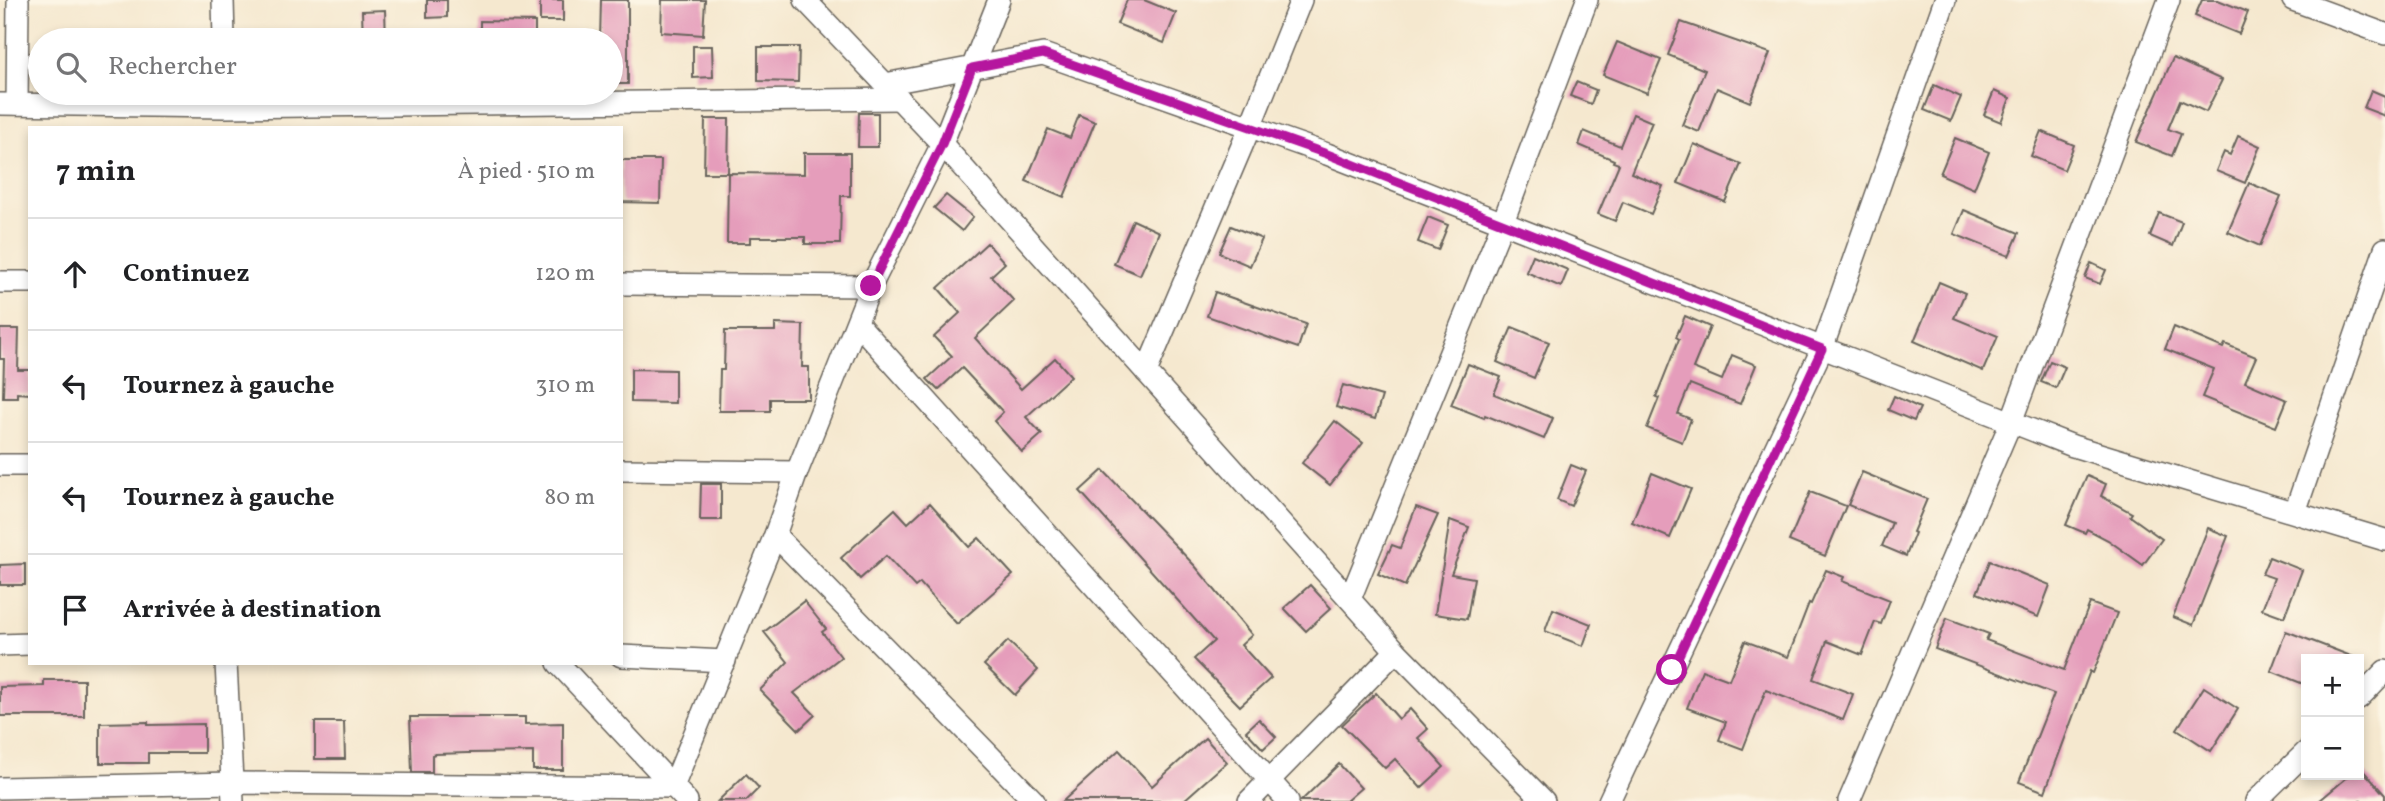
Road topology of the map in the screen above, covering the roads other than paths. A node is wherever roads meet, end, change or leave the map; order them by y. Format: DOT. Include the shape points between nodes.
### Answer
graph roads {
  1 [pos="18,0"];
  2 [pos="223,0"];
  3 [pos="805,0"];
  4 [pos="999,0"];
  5 [pos="1301,0"];
  6 [pos="1587,0"];
  7 [pos="1945,0"];
  8 [pos="2169,0"];
  9 [pos="2293,0"];
  10 [pos="224,28"];
  11 [pos="2385,34"];
  12 [pos="972,68"];
  13 [pos="892,92"];
  14 [pos="623,99"];
  15 [pos="9,104"];
  16 [pos="28,104"];
  17 [pos="52,105"];
  18 [pos="382,105"];
  19 [pos="225,109"];
  20 [pos="1250,127"];
  21 [pos="942,144"];
  22 [pos="1503,222"];
  23 [pos="2385,249"];
  24 [pos="0,282"];
  25 [pos="28,282"];
  26 [pos="623,284"];
  27 [pos="871,286"];
  28 [pos="857,323"];
  29 [pos="1822,349"];
  30 [pos="1146,372"];
  31 [pos="2011,422"];
  32 [pos="0,465"];
  33 [pos="28,465"];
  34 [pos="623,470"];
  35 [pos="797,472"];
  36 [pos="2295,512"];
  37 [pos="775,535"];
  38 [pos="2385,540"];
  39 [pos="1350,599"];
  40 [pos="28,644"];
  41 [pos="0,645"];
  42 [pos="1396,652"];
  43 [pos="623,656"];
  44 [pos="725,661"];
  45 [pos="226,665"];
  46 [pos="560,665"];
  47 [pos="2385,671"];
  48 [pos="2364,693"];
  49 [pos="2301,756"];
  50 [pos="1270,781"];
  51 [pos="0,788"];
  52 [pos="233,792"];
  53 [pos="680,794"];
  54 [pos="1034,801"];
  55 [pos="1249,801"];
  56 [pos="1288,801"];
  57 [pos="1544,801"];
  58 [pos="1609,801"];
  59 [pos="1849,801"];
  60 [pos="2256,801"];
  1 -- 15 [label="street"];
  2 -- 10 [label="street"];
  3 -- 13 [label="street"];
  4 -- 12 [label="street"];
  5 -- 20 [label="street"];
  6 -- 22 [label="street"];
  7 -- 29 [label="street"];
  8 -- 31 [label="street"];
  9 -- 11 [label="street"];
  12 -- 13 [label="street"];
  12 -- 20 [label="street" via="1043,54"];
  12 -- 21 [label="street"];
  13 -- 14 [label="street"];
  13 -- 21 [label="street"];
  15 -- 16 [label="street"];
  17 -- 19 [label="street"];
  18 -- 19 [label="street"];
  20 -- 22 [label="street"];
  20 -- 30 [label="street"];
  21 -- 27 [label="street"];
  21 -- 30 [label="street"];
  22 -- 29 [label="street"];
  22 -- 39 [label="street"];
  23 -- 36 [label="street"];
  24 -- 25 [label="street"];
  26 -- 27 [label="street"];
  27 -- 28 [label="street"];
  28 -- 35 [label="street"];
  28 -- 50 [label="street"];
  29 -- 31 [label="street"];
  29 -- 58 [label="street"];
  30 -- 39 [label="street"];
  31 -- 36 [label="street" via="2073,446"];
  31 -- 59 [label="street"];
  32 -- 33 [label="street"];
  34 -- 35 [label="street"];
  35 -- 37 [label="street"];
  36 -- 38 [label="street"];
  37 -- 44 [label="street"];
  37 -- 54 [label="street"];
  39 -- 42 [label="street"];
  40 -- 41 [label="street"];
  42 -- 50 [label="street"];
  42 -- 57 [label="street"];
  43 -- 44 [label="street"];
  44 -- 53 [label="street"];
  45 -- 52 [label="street"];
  46 -- 53 [label="street"];
  47 -- 48 [label="street"];
  49 -- 60 [label="street"];
  50 -- 55 [label="street"];
  50 -- 56 [label="street"];
  51 -- 52 [label="street"];
  52 -- 53 [label="street"];
}
